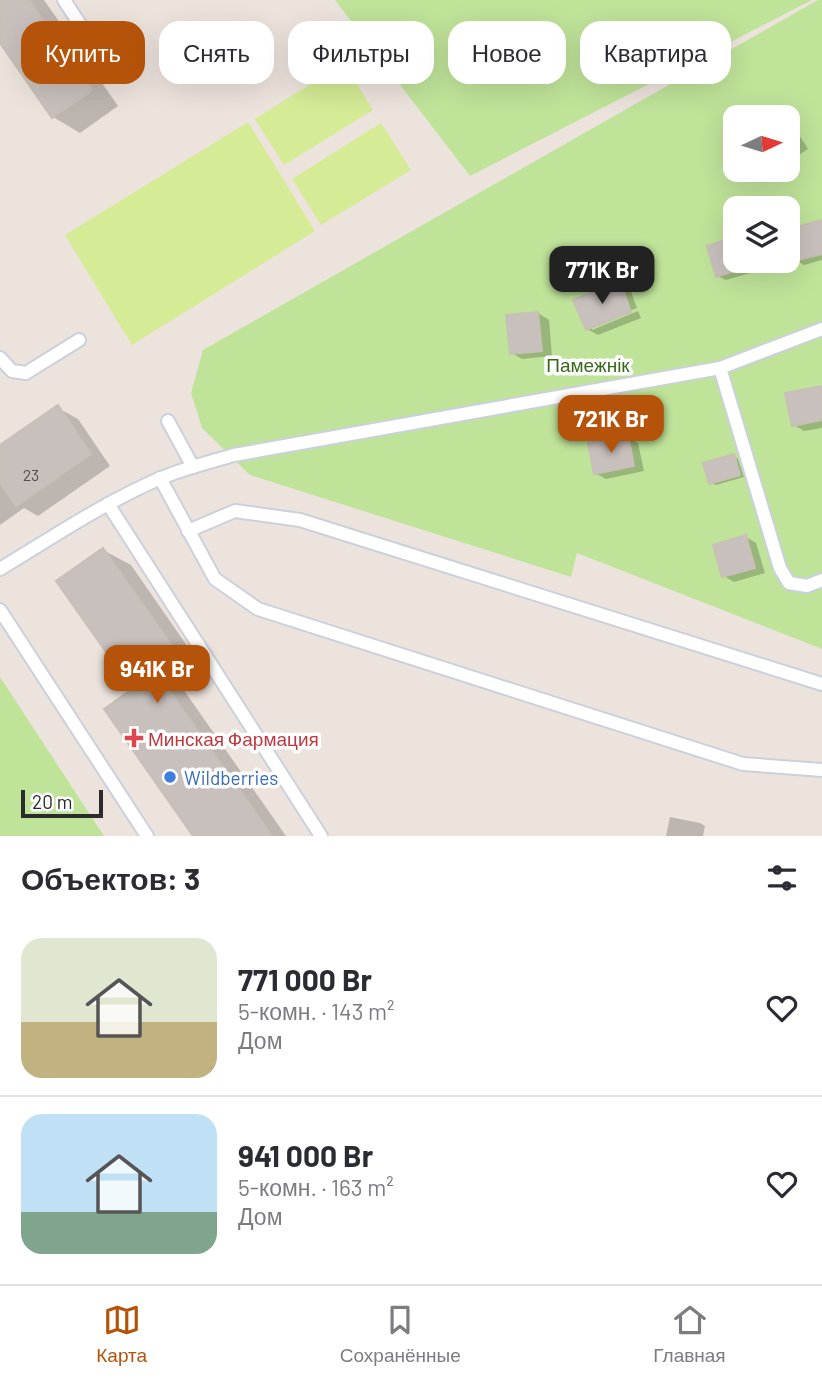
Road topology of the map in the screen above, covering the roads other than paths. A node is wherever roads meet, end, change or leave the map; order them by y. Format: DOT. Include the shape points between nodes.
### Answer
graph roads {
  1 [pos="64,0"];
  2 [pos="78,21"];
  3 [pos="822,329"];
  4 [pos="79,340"];
  5 [pos="0,358"];
  6 [pos="720,368"];
  7 [pos="168,421"];
  8 [pos="193,467"];
  9 [pos="160,478"];
  10 [pos="108,504"];
  11 [pos="188,531"];
  12 [pos="0,569"];
  13 [pos="822,580"];
  14 [pos="0,610"];
  15 [pos="822,684"];
  16 [pos="822,770"];
  17 [pos="147,836"];
  18 [pos="321,836"];
  1 -- 2 [label="lane"];
  3 -- 6 [label="lane"];
  4 -- 5 [label="lane" via="26,373 12,371"];
  6 -- 8 [label="lane" via="234,455"];
  6 -- 13 [label="lane" via="780,568 789,583 807,586"];
  7 -- 8 [label="lane"];
  8 -- 9 [label="lane"];
  9 -- 10 [label="lane"];
  9 -- 11 [label="lane"];
  10 -- 12 [label="lane"];
  10 -- 18 [label="lane"];
  11 -- 15 [label="lane" via="235,510 300,520"];
  11 -- 16 [label="lane" via="215,579 258,609 743,764"];
  14 -- 17 [label="lane"];
}
